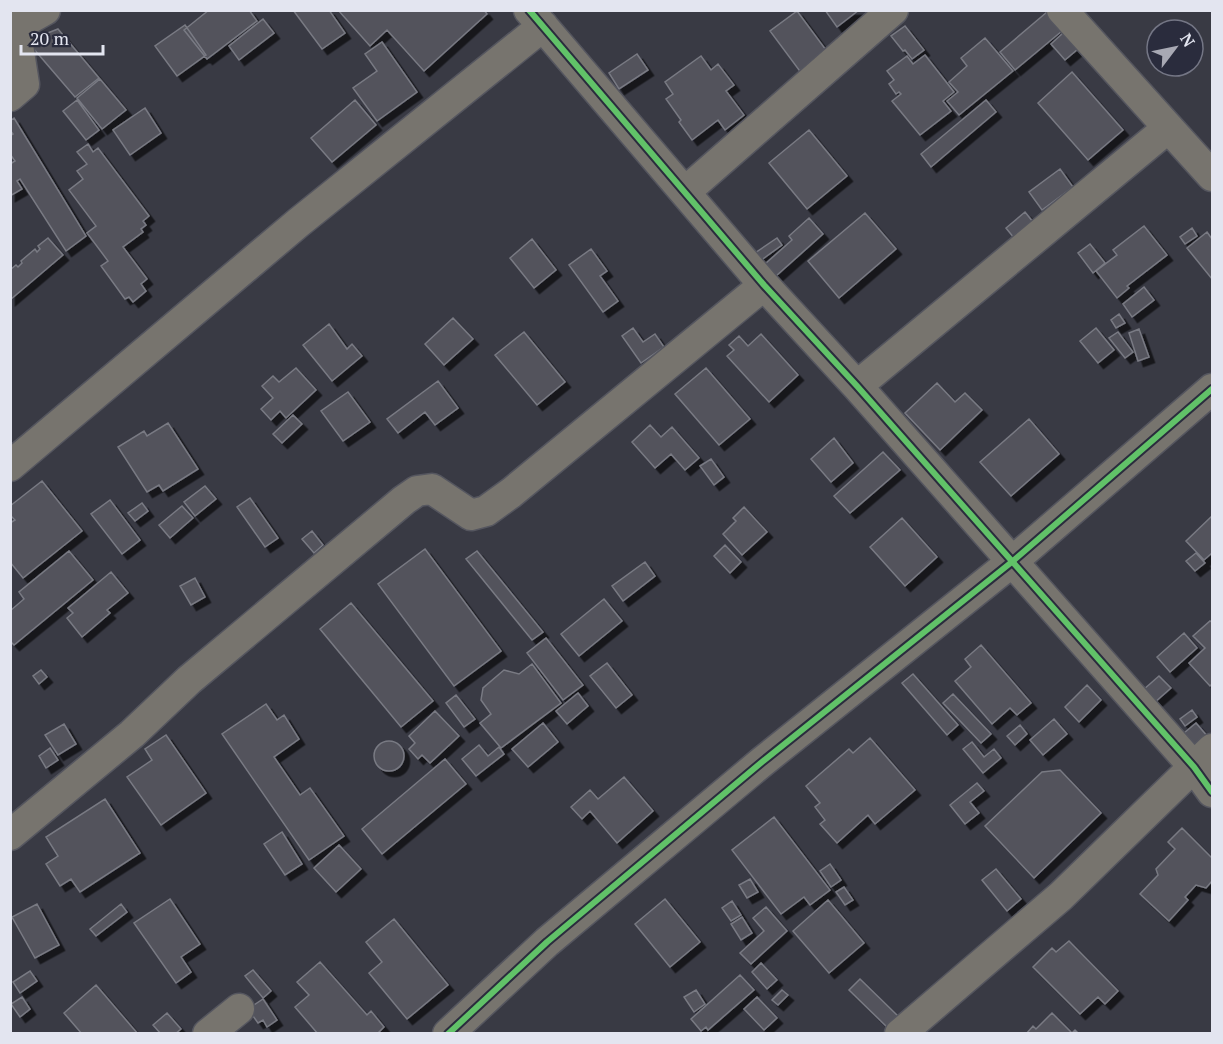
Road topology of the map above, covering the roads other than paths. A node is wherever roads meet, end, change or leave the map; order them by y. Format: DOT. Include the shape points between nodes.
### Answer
graph roads {
  1 [pos="45,10"];
  2 [pos="892,10"];
  3 [pos="1062,10"];
  4 [pos="536,18"];
  5 [pos="10,96"];
  6 [pos="1168,128"];
  7 [pos="1212,176"];
  8 [pos="685,192"];
  9 [pos="764,285"];
  10 [pos="857,386"];
  11 [pos="1212,388"];
  12 [pos="10,466"];
  13 [pos="1013,561"];
  14 [pos="1203,758"];
  15 [pos="1212,792"];
  16 [pos="10,835"];
  17 [pos="238,1009"];
  18 [pos="208,1034"];
  19 [pos="448,1034"];
  20 [pos="900,1034"];
  1 -- 5 [label="street" via="22,23 17,39 24,84"];
  2 -- 8 [label="street"];
  3 -- 6 [label="street"];
  4 -- 8 [label="street"];
  4 -- 12 [label="street"];
  6 -- 7 [label="street"];
  6 -- 10 [label="street"];
  8 -- 9 [label="street"];
  9 -- 10 [label="street"];
  9 -- 16 [label="street" via="486,511 471,515 432,489 417,491"];
  10 -- 13 [label="street"];
  11 -- 13 [label="street"];
  13 -- 14 [label="street"];
  13 -- 19 [label="street" via="744,777 547,942"];
  14 -- 15 [label="street"];
  14 -- 20 [label="street" via="1061,896"];
  17 -- 18 [label="street"];
}
